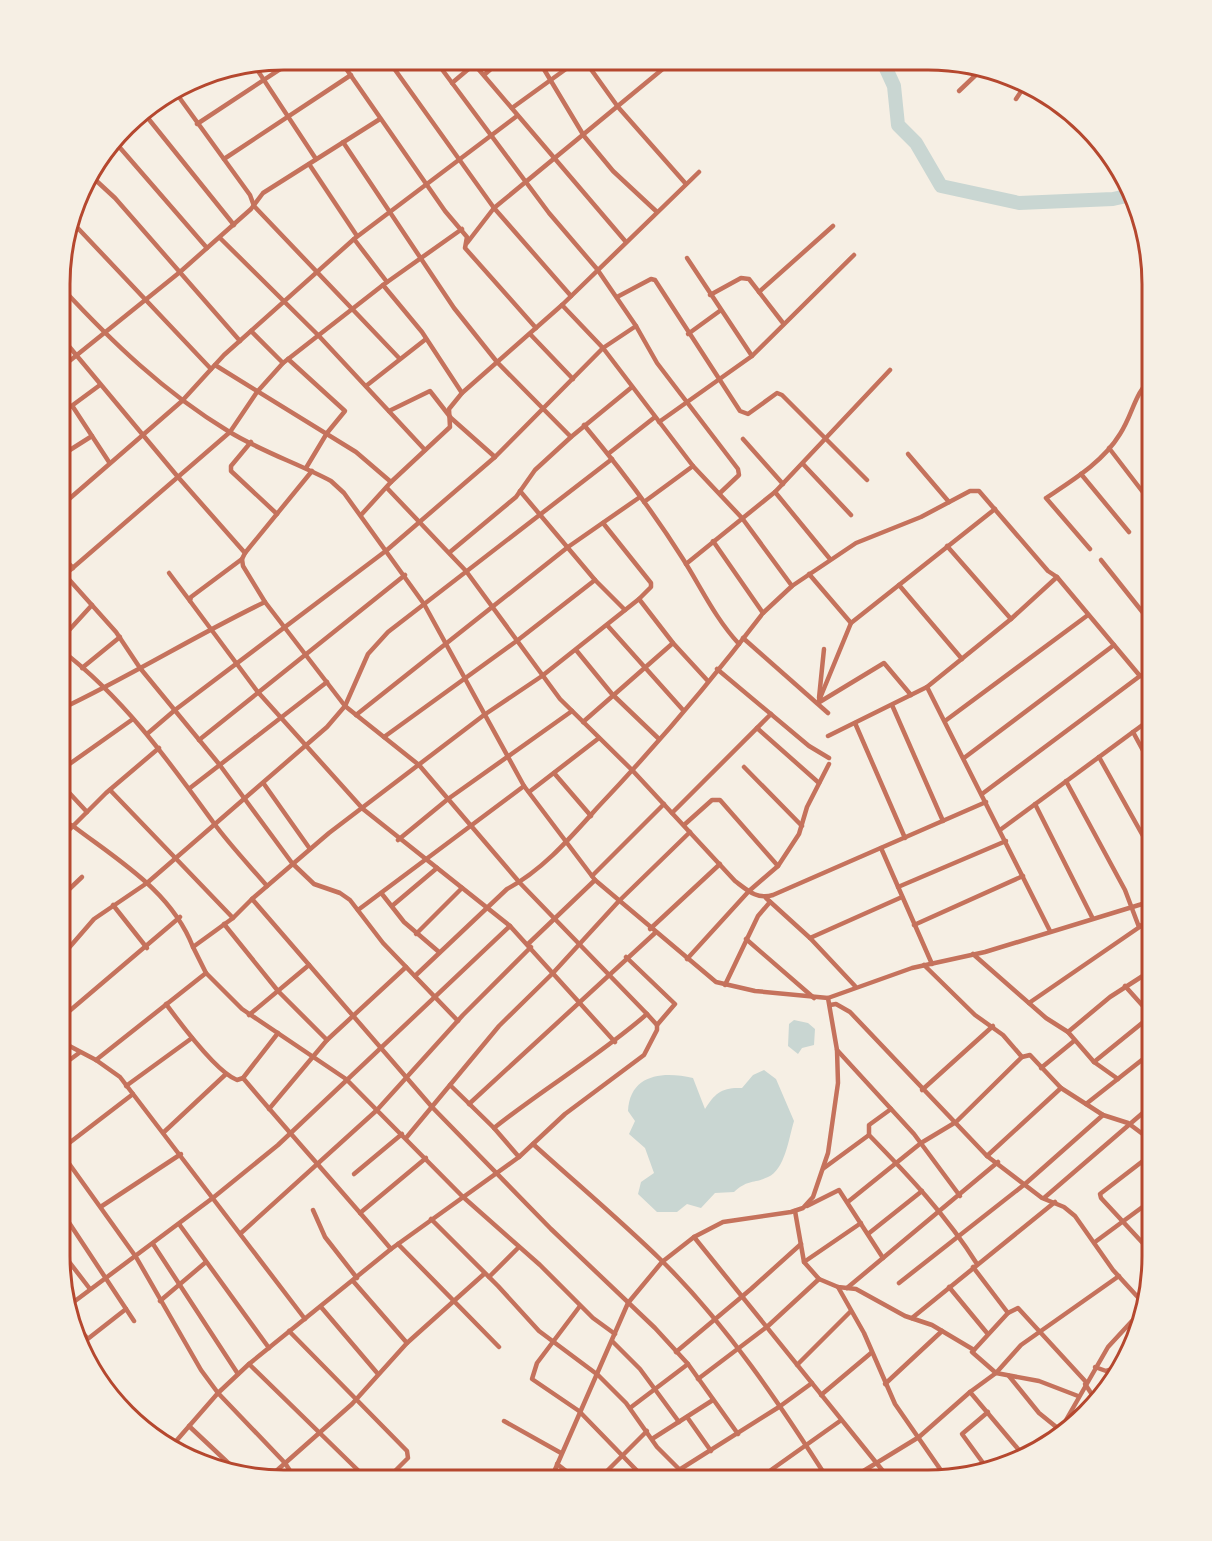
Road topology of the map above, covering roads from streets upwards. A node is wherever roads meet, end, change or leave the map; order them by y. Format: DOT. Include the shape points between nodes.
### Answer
graph roads {
  1 [pos="661,70"];
  2 [pos="278,71"];
  3 [pos="348,71"];
  4 [pos="396,71"];
  5 [pos="443,71"];
  6 [pos="466,71"];
  7 [pos="481,71"];
  8 [pos="489,71"];
  9 [pos="546,71"];
  10 [pos="565,71"];
  11 [pos="592,71"];
  12 [pos="259,72"];
  13 [pos="351,75"];
  14 [pos="484,75"];
  15 [pos="975,76"];
  16 [pos="264,80"];
  17 [pos="553,80"];
  18 [pos="453,83"];
  19 [pos="959,91"];
  20 [pos="1020,92"];
  21 [pos="180,98"];
  22 [pos="1016,99"];
  23 [pos="618,107"];
  24 [pos="512,108"];
  25 [pos="287,115"];
  26 [pos="517,116"];
  27 [pos="149,119"];
  28 [pos="380,119"];
  29 [pos="197,124"];
  30 [pos="584,136"];
  31 [pos="490,137"];
  32 [pos="343,142"];
  33 [pos="120,148"];
  34 [pos="224,159"];
  35 [pos="316,159"];
  36 [pos="553,159"];
  37 [pos="459,161"];
  38 [pos="309,164"];
  39 [pos="699,172"];
  40 [pos="97,182"];
  41 [pos="525,182"];
  42 [pos="686,184"];
  43 [pos="427,185"];
  44 [pos="254,206"];
  45 [pos="494,208"];
  46 [pos="391,212"];
  47 [pos="657,212"];
  48 [pos="234,225"];
  49 [pos="833,226"];
  50 [pos="462,230"];
  51 [pos="78,231"];
  52 [pos="219,238"];
  53 [pos="356,238"];
  54 [pos="626,242"];
  55 [pos="466,244"];
  56 [pos="207,249"];
  57 [pos="854,255"];
  58 [pos="687,258"];
  59 [pos="419,259"];
  60 [pos="597,269"];
  61 [pos="180,272"];
  62 [pos="316,273"];
  63 [pos="385,284"];
  64 [pos="759,292"];
  65 [pos="711,295"];
  66 [pos="571,296"];
  67 [pos="70,297"];
  68 [pos="617,297"];
  69 [pos="144,301"];
  70 [pos="284,302"];
  71 [pos="562,305"];
  72 [pos="351,309"];
  73 [pos="720,310"];
  74 [pos="783,323"];
  75 [pos="636,326"];
  76 [pos="536,328"];
  77 [pos="251,332"];
  78 [pos="105,334"];
  79 [pos="530,334"];
  80 [pos="688,334"];
  81 [pos="318,335"];
  82 [pos="426,339"];
  83 [pos="240,341"];
  84 [pos="603,348"];
  85 [pos="70,349"];
  86 [pos="752,356"];
  87 [pos="76,357"];
  88 [pos="399,358"];
  89 [pos="288,359"];
  90 [pos="70,361"];
  91 [pos="497,362"];
  92 [pos="283,363"];
  93 [pos="213,367"];
  94 [pos="890,369"];
  95 [pos="573,378"];
  96 [pos="718,380"];
  97 [pos="100,385"];
  98 [pos="366,386"];
  99 [pos="632,387"];
  100 [pos="1142,388"];
  101 [pos="257,392"];
  102 [pos="462,393"];
  103 [pos="182,401"];
  104 [pos="685,402"];
  105 [pos="73,407"];
  106 [pos="70,409"];
  107 [pos="544,409"];
  108 [pos="389,411"];
  109 [pos="655,417"];
  110 [pos="451,418"];
  111 [pos="659,422"];
  112 [pos="584,425"];
  113 [pos="230,432"];
  114 [pos="327,433"];
  115 [pos="143,435"];
  116 [pos="92,436"];
  117 [pos="571,437"];
  118 [pos="743,439"];
  119 [pos="826,440"];
  120 [pos="251,442"];
  121 [pos="1109,448"];
  122 [pos="70,450"];
  123 [pos="425,450"];
  124 [pos="908,454"];
  125 [pos="610,456"];
  126 [pos="495,457"];
  127 [pos="109,462"];
  128 [pos="802,464"];
  129 [pos="693,466"];
  130 [pos="306,468"];
  131 [pos="312,471"];
  132 [pos="1081,474"];
  133 [pos="178,477"];
  134 [pos="867,480"];
  135 [pos="391,482"];
  136 [pos="783,484"];
  137 [pos="387,488"];
  138 [pos="520,491"];
  139 [pos="1142,491"];
  140 [pos="775,492"];
  141 [pos="720,494"];
  142 [pos="640,497"];
  143 [pos="70,499"];
  144 [pos="644,502"];
  145 [pos="949,502"];
  146 [pos="995,509"];
  147 [pos="277,514"];
  148 [pos="361,515"];
  149 [pos="541,515"];
  150 [pos="851,515"];
  151 [pos="742,518"];
  152 [pos="421,522"];
  153 [pos="603,523"];
  154 [pos="1129,532"];
  155 [pos="713,541"];
  156 [pos="947,546"];
  157 [pos="568,547"];
  158 [pos="1090,549"];
  159 [pos="387,550"];
  160 [pos="450,552"];
  161 [pos="245,553"];
  162 [pos="242,559"];
  163 [pos="830,559"];
  164 [pos="1101,561"];
  165 [pos="686,564"];
  166 [pos="70,565"];
  167 [pos="73,568"];
  168 [pos="70,570"];
  169 [pos="466,571"];
  170 [pos="169,573"];
  171 [pos="809,574"];
  172 [pos="405,575"];
  173 [pos="1057,577"];
  174 [pos="595,580"];
  175 [pos="70,583"];
  176 [pos="899,585"];
  177 [pos="792,586"];
  178 [pos="639,599"];
  179 [pos="190,601"];
  180 [pos="265,602"];
  181 [pos="424,604"];
  182 [pos="92,605"];
  183 [pos="493,605"];
  184 [pos="625,610"];
  185 [pos="763,612"];
  186 [pos="1142,612"];
  187 [pos="1088,615"];
  188 [pos="1011,619"];
  189 [pos="851,623"];
  190 [pos="607,625"];
  191 [pos="211,627"];
  192 [pos="286,628"];
  193 [pos="70,629"];
  194 [pos="120,637"];
  195 [pos="743,638"];
  196 [pos="518,640"];
  197 [pos="445,642"];
  198 [pos="673,642"];
  199 [pos="739,644"];
  200 [pos="1114,645"];
  201 [pos="825,649"];
  202 [pos="576,650"];
  203 [pos="306,654"];
  204 [pos="70,658"];
  205 [pos="962,659"];
  206 [pos="884,663"];
  207 [pos="238,664"];
  208 [pos="645,667"];
  209 [pos="82,668"];
  210 [pos="140,668"];
  211 [pos="717,669"];
  212 [pos="542,676"];
  213 [pos="1140,676"];
  214 [pos="464,678"];
  215 [pos="707,680"];
  216 [pos="327,682"];
  217 [pos="927,687"];
  218 [pos="105,688"];
  219 [pos="257,691"];
  220 [pos="830,693"];
  221 [pos="612,694"];
  222 [pos="911,695"];
  223 [pos="818,704"];
  224 [pos="70,705"];
  225 [pos="892,705"];
  226 [pos="345,706"];
  227 [pos="174,710"];
  228 [pos="683,710"];
  229 [pos="572,711"];
  230 [pos="828,713"];
  231 [pos="771,714"];
  232 [pos="356,715"];
  233 [pos="484,715"];
  234 [pos="282,716"];
  235 [pos="133,718"];
  236 [pos="945,721"];
  237 [pos="583,722"];
  238 [pos="855,723"];
  239 [pos="1142,725"];
  240 [pos="757,728"];
  241 [pos="1133,732"];
  242 [pos="147,734"];
  243 [pos="828,736"];
  244 [pos="384,737"];
  245 [pos="599,738"];
  246 [pos="659,739"];
  247 [pos="199,740"];
  248 [pos="305,747"];
  249 [pos="159,748"];
  250 [pos="1142,749"];
  251 [pos="1099,757"];
  252 [pos="507,758"];
  253 [pos="964,758"];
  254 [pos="70,764"];
  255 [pos="219,764"];
  256 [pos="419,765"];
  257 [pos="744,767"];
  258 [pos="633,771"];
  259 [pos="554,773"];
  260 [pos="1066,781"];
  261 [pos="264,783"];
  262 [pos="819,783"];
  263 [pos="525,786"];
  264 [pos="190,788"];
  265 [pos="110,789"];
  266 [pos="529,792"];
  267 [pos="70,794"];
  268 [pos="982,794"];
  269 [pos="246,799"];
  270 [pos="448,799"];
  271 [pos="986,802"];
  272 [pos="664,804"];
  273 [pos="1035,804"];
  274 [pos="363,809"];
  275 [pos="87,812"];
  276 [pos="672,813"];
  277 [pos="591,816"];
  278 [pos="943,821"];
  279 [pos="70,824"];
  280 [pos="214,824"];
  281 [pos="470,825"];
  282 [pos="684,825"];
  283 [pos="73,826"];
  284 [pos="802,826"];
  285 [pos="70,829"];
  286 [pos="1000,830"];
  287 [pos="690,832"];
  288 [pos="1142,834"];
  289 [pos="905,838"];
  290 [pos="398,840"];
  291 [pos="567,841"];
  292 [pos="1006,841"];
  293 [pos="881,848"];
  294 [pos="310,849"];
  295 [pos="175,858"];
  296 [pos="428,860"];
  297 [pos="292,863"];
  298 [pos="720,864"];
  299 [pos="778,866"];
  300 [pos="437,868"];
  301 [pos="1023,876"];
  302 [pos="82,877"];
  303 [pos="593,878"];
  304 [pos="147,883"];
  305 [pos="520,883"];
  306 [pos="267,886"];
  307 [pos="898,887"];
  308 [pos="70,888"];
  309 [pos="462,888"];
  310 [pos="749,891"];
  311 [pos="382,894"];
  312 [pos="902,897"];
  313 [pos="252,899"];
  314 [pos="768,900"];
  315 [pos="618,902"];
  316 [pos="1142,904"];
  317 [pos="113,905"];
  318 [pos="392,906"];
  319 [pos="1132,906"];
  320 [pos="487,908"];
  321 [pos="358,910"];
  322 [pos="180,917"];
  323 [pos="1092,917"];
  324 [pos="233,918"];
  325 [pos="555,918"];
  326 [pos="224,924"];
  327 [pos="914,925"];
  328 [pos="1142,925"];
  329 [pos="1142,925"];
  330 [pos="510,926"];
  331 [pos="653,931"];
  332 [pos="1050,931"];
  333 [pos="416,934"];
  334 [pos="810,938"];
  335 [pos="746,939"];
  336 [pos="579,944"];
  337 [pos="70,946"];
  338 [pos="529,946"];
  339 [pos="193,947"];
  340 [pos="147,948"];
  341 [pos="439,952"];
  342 [pos="973,954"];
  343 [pos="627,957"];
  344 [pos="687,959"];
  345 [pos="932,964"];
  346 [pos="309,965"];
  347 [pos="924,965"];
  348 [pos="406,967"];
  349 [pos="206,973"];
  350 [pos="553,973"];
  351 [pos="609,974"];
  352 [pos="415,976"];
  353 [pos="1142,976"];
  354 [pos="725,985"];
  355 [pos="855,986"];
  356 [pos="1125,986"];
  357 [pos="278,991"];
  358 [pos="434,997"];
  359 [pos="814,998"];
  360 [pos="828,998"];
  361 [pos="581,1003"];
  362 [pos="1029,1003"];
  363 [pos="165,1004"];
  364 [pos="830,1005"];
  365 [pos="1142,1005"];
  366 [pos="70,1011"];
  367 [pos="647,1014"];
  368 [pos="249,1015"];
  369 [pos="352,1015"];
  370 [pos="458,1021"];
  371 [pos="1142,1022"];
  372 [pos="657,1024"];
  373 [pos="993,1026"];
  374 [pos="1068,1032"];
  375 [pos="278,1034"];
  376 [pos="192,1038"];
  377 [pos="327,1041"];
  378 [pos="1074,1041"];
  379 [pos="615,1042"];
  380 [pos="380,1046"];
  381 [pos="70,1047"];
  382 [pos="837,1050"];
  383 [pos="80,1053"];
  384 [pos="312,1057"];
  385 [pos="1022,1057"];
  386 [pos="70,1060"];
  387 [pos="96,1060"];
  388 [pos="1142,1060"];
  389 [pos="1094,1062"];
  390 [pos="1041,1068"];
  391 [pos="226,1074"];
  392 [pos="406,1077"];
  393 [pos="243,1078"];
  394 [pos="346,1079"];
  395 [pos="1118,1079"];
  396 [pos="450,1085"];
  397 [pos="126,1086"];
  398 [pos="1061,1088"];
  399 [pos="922,1090"];
  400 [pos="133,1094"];
  401 [pos="469,1104"];
  402 [pos="1086,1104"];
  403 [pos="432,1107"];
  404 [pos="269,1108"];
  405 [pos="891,1109"];
  406 [pos="377,1110"];
  407 [pos="1142,1112"];
  408 [pos="1103,1115"];
  409 [pos="956,1122"];
  410 [pos="1128,1123"];
  411 [pos="494,1128"];
  412 [pos="164,1132"];
  413 [pos="289,1134"];
  414 [pos="1142,1134"];
  415 [pos="869,1135"];
  416 [pos="404,1136"];
  417 [pos="70,1143"];
  418 [pos="921,1143"];
  419 [pos="533,1144"];
  420 [pos="181,1154"];
  421 [pos="987,1156"];
  422 [pos="519,1157"];
  423 [pos="426,1158"];
  424 [pos="70,1160"];
  425 [pos="998,1162"];
  426 [pos="1142,1162"];
  427 [pos="319,1164"];
  428 [pos="897,1164"];
  429 [pos="824,1168"];
  430 [pos="496,1173"];
  431 [pos="354,1174"];
  432 [pos="1025,1184"];
  433 [pos="922,1191"];
  434 [pos="462,1196"];
  435 [pos="960,1196"];
  436 [pos="214,1197"];
  437 [pos="1044,1198"];
  438 [pos="849,1201"];
  439 [pos="1055,1202"];
  440 [pos="102,1206"];
  441 [pos="1142,1207"];
  442 [pos="803,1208"];
  443 [pos="313,1210"];
  444 [pos="795,1211"];
  445 [pos="360,1213"];
  446 [pos="940,1213"];
  447 [pos="431,1219"];
  448 [pos="1122,1222"];
  449 [pos="861,1223"];
  450 [pos="70,1224"];
  451 [pos="179,1224"];
  452 [pos="241,1233"];
  453 [pos="868,1234"];
  454 [pos="694,1237"];
  455 [pos="961,1237"];
  456 [pos="1095,1242"];
  457 [pos="1142,1243"];
  458 [pos="153,1244"];
  459 [pos="398,1244"];
  460 [pos="801,1244"];
  461 [pos="519,1247"];
  462 [pos="391,1249"];
  463 [pos="136,1257"];
  464 [pos="883,1258"];
  465 [pos="206,1262"];
  466 [pos="662,1262"];
  467 [pos="804,1262"];
  468 [pos="71,1264"];
  469 [pos="975,1266"];
  470 [pos="487,1276"];
  471 [pos="1119,1276"];
  472 [pos="106,1277"];
  473 [pos="819,1279"];
  474 [pos="355,1280"];
  475 [pos="899,1283"];
  476 [pos="179,1286"];
  477 [pos="838,1287"];
  478 [pos="949,1287"];
  479 [pos="847,1288"];
  480 [pos="90,1289"];
  481 [pos="742,1295"];
  482 [pos="1137,1298"];
  483 [pos="76,1300"];
  484 [pos="453,1300"];
  485 [pos="160,1301"];
  486 [pos="628,1303"];
  487 [pos="580,1306"];
  488 [pos="321,1307"];
  489 [pos="126,1309"];
  490 [pos="851,1311"];
  491 [pos="1008,1313"];
  492 [pos="912,1318"];
  493 [pos="305,1319"];
  494 [pos="714,1320"];
  495 [pos="1131,1320"];
  496 [pos="134,1321"];
  497 [pos="768,1326"];
  498 [pos="289,1331"];
  499 [pos="942,1331"];
  500 [pos="1040,1332"];
  501 [pos="987,1333"];
  502 [pos="615,1334"];
  503 [pos="87,1338"];
  504 [pos="612,1341"];
  505 [pos="407,1343"];
  506 [pos="553,1343"];
  507 [pos="499,1347"];
  508 [pos="269,1348"];
  509 [pos="738,1350"];
  510 [pos="974,1350"];
  511 [pos="676,1352"];
  512 [pos="872,1353"];
  513 [pos="249,1364"];
  514 [pos="688,1364"];
  515 [pos="798,1365"];
  516 [pos="1095,1367"];
  517 [pos="1108,1370"];
  518 [pos="996,1373"];
  519 [pos="238,1374"];
  520 [pos="378,1374"];
  521 [pos="598,1375"];
  522 [pos="1009,1376"];
  523 [pos="698,1379"];
  524 [pos="812,1383"];
  525 [pos="1085,1383"];
  526 [pos="885,1384"];
  527 [pos="656,1389"];
  528 [pos="218,1392"];
  529 [pos="970,1392"];
  530 [pos="1092,1394"];
  531 [pos="821,1395"];
  532 [pos="1078,1396"];
  533 [pos="356,1400"];
  534 [pos="713,1400"];
  535 [pos="779,1407"];
  536 [pos="630,1408"];
  537 [pos="579,1411"];
  538 [pos="988,1412"];
  539 [pos="687,1417"];
  540 [pos="1066,1420"];
  541 [pos="504,1421"];
  542 [pos="840,1421"];
  543 [pos="679,1422"];
  544 [pos="189,1426"];
  545 [pos="1057,1426"];
  546 [pos="647,1431"];
  547 [pos="320,1434"];
  548 [pos="738,1434"];
  549 [pos="919,1437"];
  550 [pos="652,1439"];
  551 [pos="176,1441"];
  552 [pos="806,1444"];
  553 [pos="1019,1450"];
  554 [pos="711,1451"];
  555 [pos="561,1453"];
  556 [pos="622,1454"];
  557 [pos="228,1463"];
  558 [pos="285,1463"];
  559 [pos="983,1463"];
  560 [pos="557,1464"];
  561 [pos="877,1464"];
  562 [pos="277,1470"];
  563 [pos="290,1470"];
  564 [pos="358,1470"];
  565 [pos="395,1470"];
  566 [pos="554,1470"];
  567 [pos="565,1470"];
  568 [pos="607,1470"];
  569 [pos="637,1470"];
  570 [pos="679,1470"];
  571 [pos="771,1470"];
  572 [pos="823,1470"];
  573 [pos="866,1470"];
  574 [pos="882,1470"];
  575 [pos="941,1470"];
  1 -- 23 [label="street"];
  2 -- 16 [label="street"];
  3 -- 13 [label="street"];
  4 -- 37 [label="street"];
  5 -- 18 [label="street"];
  6 -- 18 [label="street"];
  7 -- 14 [label="street"];
  8 -- 14 [label="street"];
  9 -- 17 [label="street"];
  10 -- 17 [label="street"];
  11 -- 23 [label="street"];
  12 -- 16 [label="street"];
  13 -- 25 [label="street"];
  13 -- 28 [label="street"];
  14 -- 24 [label="street"];
  15 -- 19 [label="street"];
  16 -- 25 [label="street"];
  16 -- 29 [label="street"];
  17 -- 24 [label="street"];
  17 -- 30 [label="street"];
  18 -- 31 [label="street"];
  20 -- 22 [label="street"];
  21 -- 29 [label="street"];
  23 -- 30 [label="street"];
  23 -- 42 [label="street"];
  24 -- 26 [label="street"];
  25 -- 34 [label="street"];
  25 -- 35 [label="street"];
  26 -- 31 [label="street"];
  26 -- 36 [label="street"];
  27 -- 48 [label="street"];
  28 -- 32 [label="street"];
  28 -- 43 [label="street"];
  29 -- 34 [label="street"];
  30 -- 36 [label="street"];
  30 -- 47 [label="street" via="613,171"];
  31 -- 37 [label="street"];
  31 -- 41 [label="street"];
  32 -- 35 [label="street"];
  32 -- 46 [label="street"];
  33 -- 56 [label="street"];
  34 -- 44 [label="street"];
  35 -- 38 [label="street"];
  36 -- 41 [label="street"];
  36 -- 54 [label="street"];
  37 -- 43 [label="street"];
  37 -- 45 [label="street"];
  38 -- 44 [label="street" via="263,193"];
  38 -- 53 [label="street"];
  39 -- 42 [label="street"];
  40 -- 61 [label="street"];
  41 -- 45 [label="street"];
  41 -- 60 [label="street"];
  42 -- 47 [label="street"];
  43 -- 46 [label="street"];
  43 -- 50 [label="street"];
  44 -- 48 [label="street"];
  44 -- 62 [label="street"];
  45 -- 55 [label="street"];
  45 -- 66 [label="street"];
  46 -- 53 [label="street"];
  46 -- 59 [label="street"];
  47 -- 54 [label="street"];
  48 -- 52 [label="street"];
  49 -- 64 [label="street"];
  50 -- 55 [label="street" via="468,238"];
  50 -- 59 [label="street"];
  51 -- 69 [label="street"];
  52 -- 56 [label="street"];
  52 -- 70 [label="street"];
  53 -- 62 [label="street"];
  53 -- 63 [label="street"];
  54 -- 60 [label="street"];
  55 -- 76 [label="street" via="467,251"];
  56 -- 61 [label="street"];
  57 -- 74 [label="street"];
  58 -- 65 [label="street"];
  59 -- 63 [label="street"];
  59 -- 91 [label="street"];
  60 -- 66 [label="street"];
  60 -- 68 [label="street"];
  61 -- 69 [label="street"];
  61 -- 83 [label="street"];
  62 -- 70 [label="street"];
  62 -- 72 [label="street"];
  63 -- 72 [label="street"];
  63 -- 82 [label="street"];
  64 -- 65 [label="street" via="745,278"];
  64 -- 74 [label="street"];
  65 -- 73 [label="street"];
  66 -- 71 [label="street"];
  67 -- 78 [label="street"];
  68 -- 75 [label="street"];
  68 -- 80 [label="street" via="654,279"];
  69 -- 78 [label="street"];
  69 -- 93 [label="street"];
  70 -- 77 [label="street"];
  70 -- 81 [label="street"];
  71 -- 76 [label="street"];
  71 -- 84 [label="street"];
  72 -- 81 [label="street"];
  72 -- 88 [label="street"];
  73 -- 80 [label="street"];
  73 -- 86 [label="street"];
  74 -- 86 [label="street"];
  75 -- 84 [label="street"];
  75 -- 104 [label="street"];
  76 -- 79 [label="street"];
  77 -- 83 [label="street"];
  77 -- 92 [label="street"];
  78 -- 87 [label="street"];
  78 -- 103 [label="street"];
  79 -- 91 [label="street"];
  79 -- 95 [label="street"];
  80 -- 96 [label="street"];
  81 -- 89 [label="street"];
  81 -- 98 [label="street"];
  82 -- 88 [label="street"];
  82 -- 102 [label="street"];
  83 -- 93 [label="street"];
  84 -- 95 [label="street"];
  84 -- 99 [label="street"];
  85 -- 87 [label="street"];
  86 -- 96 [label="street"];
  87 -- 90 [label="street"];
  87 -- 97 [label="street"];
  88 -- 98 [label="street"];
  89 -- 92 [label="street"];
  89 -- 114 [label="street" via="344,407 344,414"];
  91 -- 102 [label="street"];
  91 -- 107 [label="street"];
  92 -- 101 [label="street"];
  93 -- 101 [label="street"];
  93 -- 103 [label="street"];
  94 -- 119 [label="street"];
  95 -- 107 [label="street"];
  96 -- 104 [label="street"];
  96 -- 119 [label="street" via="745,414 777,393 782,395"];
  97 -- 105 [label="street"];
  97 -- 115 [label="street"];
  98 -- 108 [label="street"];
  99 -- 109 [label="street"];
  99 -- 112 [label="street"];
  100 -- 121 [label="street" via="1121,433"];
  101 -- 113 [label="street"];
  101 -- 114 [label="street"];
  102 -- 110 [label="street" via="449,409"];
  103 -- 113 [label="street"];
  103 -- 115 [label="street"];
  104 -- 111 [label="street"];
  104 -- 141 [label="street" via="739,472"];
  105 -- 106 [label="street"];
  105 -- 116 [label="street"];
  107 -- 117 [label="street"];
  107 -- 126 [label="street"];
  108 -- 110 [label="street" via="430,391"];
  108 -- 123 [label="street"];
  109 -- 111 [label="street"];
  109 -- 125 [label="street"];
  110 -- 123 [label="street" via="450,427"];
  110 -- 126 [label="street"];
  111 -- 129 [label="street"];
  112 -- 117 [label="street"];
  112 -- 125 [label="street"];
  113 -- 120 [label="street"];
  113 -- 133 [label="street"];
  114 -- 130 [label="street"];
  114 -- 135 [label="street"];
  115 -- 127 [label="street"];
  115 -- 133 [label="street"];
  116 -- 122 [label="street"];
  116 -- 127 [label="street"];
  117 -- 138 [label="street" via="535,470"];
  118 -- 136 [label="street"];
  119 -- 128 [label="street"];
  119 -- 134 [label="street"];
  120 -- 130 [label="street"];
  120 -- 147 [label="street" via="231,471"];
  121 -- 132 [label="street"];
  121 -- 139 [label="street"];
  123 -- 135 [label="street"];
  124 -- 145 [label="street"];
  125 -- 142 [label="street"];
  125 -- 149 [label="street"];
  126 -- 152 [label="street"];
  127 -- 143 [label="street"];
  128 -- 136 [label="street"];
  128 -- 150 [label="street"];
  129 -- 141 [label="street"];
  129 -- 144 [label="street"];
  130 -- 131 [label="street"];
  131 -- 147 [label="street"];
  131 -- 148 [label="street" via="337,487"];
  132 -- 154 [label="street"];
  132 -- 158 [label="street" via="1046,498"];
  133 -- 161 [label="street"];
  133 -- 167 [label="street"];
  135 -- 137 [label="street"];
  136 -- 140 [label="street"];
  137 -- 148 [label="street"];
  137 -- 152 [label="street"];
  138 -- 149 [label="street"];
  138 -- 160 [label="street"];
  140 -- 151 [label="street"];
  140 -- 163 [label="street"];
  141 -- 151 [label="street"];
  142 -- 144 [label="street"];
  142 -- 153 [label="street"];
  144 -- 165 [label="street"];
  145 -- 146 [label="street" via="976,489"];
  145 -- 163 [label="street" via="856,543"];
  146 -- 156 [label="street"];
  146 -- 173 [label="street"];
  147 -- 161 [label="street"];
  148 -- 159 [label="street"];
  149 -- 157 [label="street"];
  149 -- 169 [label="street"];
  151 -- 155 [label="street"];
  151 -- 177 [label="street"];
  152 -- 159 [label="street"];
  152 -- 160 [label="street"];
  153 -- 157 [label="street"];
  153 -- 178 [label="street" via="651,583"];
  155 -- 165 [label="street"];
  155 -- 185 [label="street"];
  156 -- 176 [label="street"];
  156 -- 188 [label="street"];
  157 -- 174 [label="street"];
  157 -- 183 [label="street"];
  159 -- 172 [label="street"];
  159 -- 192 [label="street"];
  160 -- 169 [label="street"];
  161 -- 162 [label="street"];
  162 -- 179 [label="street"];
  162 -- 180 [label="street"];
  163 -- 171 [label="street"];
  164 -- 186 [label="street"];
  165 -- 199 [label="street" via="714,615"];
  166 -- 167 [label="street"];
  167 -- 168 [label="street"];
  169 -- 181 [label="street"];
  169 -- 183 [label="street"];
  170 -- 179 [label="street"];
  171 -- 177 [label="street"];
  171 -- 189 [label="street"];
  172 -- 181 [label="street"];
  172 -- 203 [label="street"];
  173 -- 187 [label="street"];
  173 -- 188 [label="street"];
  174 -- 184 [label="street"];
  174 -- 196 [label="street"];
  175 -- 182 [label="street"];
  176 -- 189 [label="street"];
  176 -- 205 [label="street"];
  177 -- 185 [label="street"];
  178 -- 184 [label="street"];
  178 -- 198 [label="street"];
  179 -- 191 [label="street"];
  180 -- 191 [label="street"];
  180 -- 192 [label="street"];
  181 -- 197 [label="street"];
  181 -- 226 [label="street" via="388,632 368,654"];
  182 -- 193 [label="street"];
  182 -- 194 [label="street"];
  183 -- 196 [label="street"];
  183 -- 197 [label="street"];
  184 -- 190 [label="street"];
  185 -- 195 [label="street"];
  187 -- 200 [label="street"];
  187 -- 236 [label="street"];
  188 -- 205 [label="street"];
  189 -- 223 [label="street"];
  190 -- 202 [label="street"];
  190 -- 208 [label="street"];
  191 -- 207 [label="street"];
  191 -- 210 [label="street"];
  192 -- 203 [label="street"];
  192 -- 207 [label="street"];
  194 -- 209 [label="street"];
  194 -- 210 [label="street"];
  195 -- 199 [label="street"];
  195 -- 223 [label="street"];
  196 -- 212 [label="street"];
  196 -- 214 [label="street"];
  197 -- 214 [label="street"];
  197 -- 232 [label="street"];
  198 -- 208 [label="street"];
  198 -- 215 [label="street"];
  199 -- 211 [label="street"];
  200 -- 213 [label="street"];
  200 -- 253 [label="street"];
  201 -- 223 [label="street"];
  202 -- 212 [label="street"];
  202 -- 221 [label="street"];
  203 -- 216 [label="street"];
  203 -- 219 [label="street"];
  204 -- 209 [label="street"];
  205 -- 217 [label="street"];
  206 -- 220 [label="street"];
  206 -- 222 [label="street"];
  206 -- 223 [label="street"];
  207 -- 219 [label="street"];
  207 -- 227 [label="street"];
  208 -- 221 [label="street"];
  208 -- 228 [label="street"];
  209 -- 218 [label="street"];
  210 -- 218 [label="street"];
  210 -- 227 [label="street"];
  211 -- 215 [label="street"];
  211 -- 231 [label="street"];
  212 -- 229 [label="street"];
  212 -- 233 [label="street"];
  213 -- 268 [label="street"];
  214 -- 233 [label="street"];
  214 -- 244 [label="street"];
  215 -- 228 [label="street"];
  216 -- 226 [label="street"];
  216 -- 234 [label="street"];
  217 -- 222 [label="street"];
  217 -- 236 [label="street"];
  218 -- 224 [label="street"];
  218 -- 235 [label="street"];
  219 -- 234 [label="street"];
  219 -- 247 [label="street"];
  221 -- 237 [label="street"];
  221 -- 246 [label="street"];
  222 -- 225 [label="street"];
  223 -- 230 [label="street"];
  225 -- 238 [label="street"];
  225 -- 278 [label="street"];
  226 -- 232 [label="street"];
  226 -- 248 [label="street"];
  227 -- 242 [label="street"];
  227 -- 247 [label="street"];
  228 -- 246 [label="street"];
  229 -- 237 [label="street"];
  229 -- 252 [label="street"];
  231 -- 240 [label="street"];
  231 -- 262 [label="street" via="829,761"];
  232 -- 244 [label="street"];
  233 -- 252 [label="street"];
  233 -- 256 [label="street"];
  234 -- 248 [label="street"];
  234 -- 255 [label="street"];
  235 -- 242 [label="street"];
  235 -- 254 [label="street"];
  236 -- 253 [label="street"];
  237 -- 245 [label="street"];
  238 -- 243 [label="street"];
  238 -- 289 [label="street"];
  239 -- 241 [label="street"];
  240 -- 262 [label="street"];
  240 -- 276 [label="street"];
  241 -- 250 [label="street"];
  241 -- 251 [label="street"];
  242 -- 249 [label="street"];
  244 -- 256 [label="street"];
  245 -- 258 [label="street"];
  245 -- 259 [label="street"];
  246 -- 258 [label="street"];
  247 -- 255 [label="street"];
  248 -- 261 [label="street"];
  248 -- 274 [label="street"];
  249 -- 264 [label="street"];
  249 -- 265 [label="street"];
  251 -- 260 [label="street"];
  251 -- 288 [label="street"];
  252 -- 263 [label="street"];
  252 -- 270 [label="street"];
  253 -- 268 [label="street"];
  255 -- 264 [label="street"];
  255 -- 269 [label="street"];
  256 -- 270 [label="street"];
  256 -- 274 [label="street"];
  257 -- 284 [label="street"];
  258 -- 272 [label="street"];
  258 -- 277 [label="street"];
  259 -- 266 [label="street"];
  259 -- 277 [label="street"];
  260 -- 273 [label="street"];
  260 -- 319 [label="street"];
  261 -- 269 [label="street"];
  261 -- 294 [label="street"];
  262 -- 284 [label="street"];
  263 -- 266 [label="street"];
  263 -- 281 [label="street"];
  264 -- 280 [label="street"];
  265 -- 275 [label="street"];
  265 -- 295 [label="street"];
  266 -- 291 [label="street"];
  267 -- 275 [label="street"];
  268 -- 271 [label="street"];
  269 -- 280 [label="street"];
  269 -- 297 [label="street"];
  270 -- 281 [label="street"];
  270 -- 290 [label="street"];
  271 -- 278 [label="street"];
  271 -- 286 [label="street"];
  272 -- 276 [label="street"];
  272 -- 303 [label="street"];
  273 -- 286 [label="street"];
  273 -- 323 [label="street"];
  274 -- 290 [label="street"];
  274 -- 294 [label="street"];
  275 -- 283 [label="street"];
  276 -- 282 [label="street"];
  277 -- 291 [label="street"];
  278 -- 289 [label="street"];
  279 -- 283 [label="street"];
  280 -- 295 [label="street"];
  280 -- 306 [label="street"];
  281 -- 296 [label="street"];
  281 -- 305 [label="street"];
  282 -- 287 [label="street"];
  282 -- 299 [label="street" via="712,800 720,800"];
  283 -- 285 [label="street"];
  283 -- 304 [label="street"];
  284 -- 299 [label="street"];
  286 -- 292 [label="street"];
  287 -- 298 [label="street"];
  287 -- 315 [label="street"];
  289 -- 293 [label="street"];
  290 -- 296 [label="street"];
  291 -- 303 [label="street"];
  291 -- 305 [label="street"];
  292 -- 301 [label="street"];
  292 -- 307 [label="street"];
  293 -- 307 [label="street"];
  293 -- 314 [label="street"];
  294 -- 297 [label="street"];
  295 -- 304 [label="street"];
  295 -- 324 [label="street"];
  296 -- 300 [label="street"];
  296 -- 311 [label="street"];
  297 -- 306 [label="street"];
  297 -- 321 [label="street" via="308,880 340,893"];
  298 -- 310 [label="street"];
  298 -- 331 [label="street"];
  299 -- 310 [label="street"];
  300 -- 309 [label="street"];
  300 -- 318 [label="street"];
  301 -- 327 [label="street"];
  301 -- 332 [label="street"];
  302 -- 308 [label="street"];
  303 -- 315 [label="street"];
  303 -- 325 [label="street"];
  304 -- 317 [label="street"];
  304 -- 322 [label="street"];
  305 -- 320 [label="street" via="507,889"];
  305 -- 325 [label="street"];
  306 -- 313 [label="street"];
  307 -- 312 [label="street"];
  309 -- 320 [label="street"];
  309 -- 333 [label="street"];
  310 -- 314 [label="street"];
  310 -- 344 [label="street"];
  311 -- 318 [label="street"];
  311 -- 321 [label="street"];
  312 -- 327 [label="street"];
  312 -- 334 [label="street"];
  313 -- 324 [label="street"];
  313 -- 346 [label="street"];
  314 -- 334 [label="street"];
  314 -- 335 [label="street"];
  315 -- 331 [label="street"];
  315 -- 336 [label="street"];
  316 -- 319 [label="street"];
  317 -- 337 [label="street"];
  317 -- 340 [label="street"];
  318 -- 333 [label="street"];
  319 -- 323 [label="street"];
  319 -- 328 [label="street" via="1139,927"];
  320 -- 330 [label="street"];
  320 -- 341 [label="street"];
  321 -- 348 [label="street"];
  322 -- 339 [label="street"];
  322 -- 340 [label="street"];
  323 -- 332 [label="street"];
  324 -- 326 [label="street"];
  325 -- 336 [label="street"];
  325 -- 338 [label="street"];
  326 -- 339 [label="street"];
  326 -- 357 [label="street"];
  327 -- 345 [label="street"];
  329 -- 362 [label="street"];
  330 -- 338 [label="street"];
  330 -- 358 [label="street"];
  331 -- 343 [label="street"];
  331 -- 344 [label="street"];
  332 -- 342 [label="street"];
  333 -- 341 [label="street"];
  334 -- 355 [label="street"];
  335 -- 354 [label="street"];
  335 -- 359 [label="street"];
  336 -- 350 [label="street"];
  336 -- 351 [label="street"];
  338 -- 350 [label="street"];
  338 -- 370 [label="street"];
  339 -- 349 [label="street"];
  340 -- 366 [label="street"];
  341 -- 352 [label="street"];
  342 -- 345 [label="street"];
  342 -- 362 [label="street"];
  343 -- 351 [label="street"];
  343 -- 372 [label="street" via="675,1004"];
  344 -- 354 [label="street"];
  345 -- 347 [label="street"];
  346 -- 357 [label="street"];
  346 -- 369 [label="street"];
  347 -- 355 [label="street"];
  347 -- 373 [label="street" via="975,1016"];
  348 -- 352 [label="street"];
  348 -- 369 [label="street"];
  349 -- 363 [label="street"];
  349 -- 368 [label="street"];
  350 -- 361 [label="street"];
  350 -- 396 [label="street" via="499,1026"];
  351 -- 361 [label="street"];
  351 -- 367 [label="street"];
  352 -- 358 [label="street"];
  353 -- 356 [label="street"];
  354 -- 359 [label="street"];
  355 -- 360 [label="street"];
  356 -- 365 [label="street"];
  356 -- 374 [label="street"];
  357 -- 368 [label="street"];
  357 -- 377 [label="street"];
  358 -- 370 [label="street"];
  358 -- 380 [label="street"];
  359 -- 360 [label="street"];
  360 -- 364 [label="street"];
  361 -- 379 [label="street"];
  361 -- 401 [label="street"];
  362 -- 374 [label="street"];
  363 -- 376 [label="street"];
  363 -- 387 [label="street"];
  364 -- 382 [label="street"];
  364 -- 399 [label="street" via="850,1012"];
  367 -- 372 [label="street"];
  367 -- 379 [label="street"];
  368 -- 375 [label="street"];
  369 -- 377 [label="street"];
  369 -- 380 [label="street"];
  370 -- 392 [label="street"];
  371 -- 389 [label="street"];
  372 -- 419 [label="street" via="657,1035 644,1055 565,1114"];
  373 -- 385 [label="street"];
  373 -- 399 [label="street"];
  374 -- 378 [label="street"];
  375 -- 384 [label="street"];
  375 -- 393 [label="street"];
  376 -- 391 [label="street"];
  376 -- 397 [label="street"];
  377 -- 384 [label="street"];
  378 -- 389 [label="street"];
  378 -- 390 [label="street"];
  379 -- 411 [label="street" via="539,1091"];
  380 -- 392 [label="street"];
  380 -- 394 [label="street"];
  381 -- 383 [label="street"];
  382 -- 405 [label="street"];
  382 -- 429 [label="street" via="834,1124"];
  383 -- 386 [label="street"];
  383 -- 387 [label="street"];
  384 -- 394 [label="street"];
  384 -- 404 [label="street"];
  385 -- 390 [label="street" via="1030,1055"];
  385 -- 409 [label="street"];
  387 -- 397 [label="street"];
  388 -- 395 [label="street"];
  389 -- 395 [label="street"];
  390 -- 398 [label="street"];
  391 -- 393 [label="street" via="237,1080"];
  391 -- 412 [label="street"];
  392 -- 403 [label="street"];
  392 -- 406 [label="street"];
  393 -- 404 [label="street"];
  394 -- 406 [label="street"];
  394 -- 413 [label="street"];
  395 -- 402 [label="street"];
  396 -- 401 [label="street"];
  396 -- 403 [label="street"];
  397 -- 400 [label="street"];
  398 -- 402 [label="street"];
  398 -- 421 [label="street"];
  399 -- 409 [label="street"];
  400 -- 412 [label="street"];
  400 -- 417 [label="street"];
  401 -- 411 [label="street"];
  402 -- 408 [label="street"];
  403 -- 416 [label="street"];
  403 -- 430 [label="street"];
  404 -- 413 [label="street"];
  405 -- 415 [label="street" via="869,1125"];
  405 -- 418 [label="street"];
  406 -- 416 [label="street"];
  406 -- 427 [label="street"];
  407 -- 410 [label="street"];
  408 -- 410 [label="street"];
  408 -- 432 [label="street"];
  409 -- 418 [label="street"];
  409 -- 421 [label="street"];
  410 -- 414 [label="street"];
  410 -- 437 [label="street" via="1122,1133"];
  411 -- 422 [label="street"];
  412 -- 420 [label="street"];
  413 -- 427 [label="street"];
  413 -- 436 [label="street"];
  415 -- 428 [label="street"];
  415 -- 429 [label="street"];
  416 -- 423 [label="street"];
  416 -- 431 [label="street"];
  418 -- 428 [label="street"];
  418 -- 435 [label="street"];
  419 -- 422 [label="street"];
  419 -- 466 [label="street"];
  420 -- 436 [label="street"];
  420 -- 440 [label="street"];
  421 -- 425 [label="street"];
  422 -- 430 [label="street"];
  423 -- 434 [label="street"];
  423 -- 445 [label="street"];
  424 -- 440 [label="street"];
  425 -- 432 [label="street"];
  425 -- 435 [label="street"];
  426 -- 448 [label="street" via="1100,1194"];
  427 -- 445 [label="street"];
  427 -- 452 [label="street"];
  428 -- 433 [label="street"];
  428 -- 438 [label="street"];
  429 -- 442 [label="street" via="813,1197"];
  430 -- 434 [label="street"];
  430 -- 486 [label="street"];
  432 -- 437 [label="street"];
  432 -- 455 [label="street"];
  433 -- 446 [label="street"];
  433 -- 453 [label="street"];
  434 -- 447 [label="street"];
  434 -- 461 [label="street"];
  435 -- 446 [label="street"];
  436 -- 451 [label="street"];
  436 -- 452 [label="street"];
  437 -- 439 [label="street"];
  438 -- 442 [label="street" via="839,1190"];
  438 -- 449 [label="street"];
  439 -- 456 [label="street" via="1075,1216"];
  439 -- 469 [label="street"];
  440 -- 463 [label="street"];
  441 -- 448 [label="street"];
  442 -- 444 [label="street"];
  443 -- 474 [label="street" via="325,1237"];
  444 -- 454 [label="street" via="723,1222"];
  444 -- 460 [label="street"];
  445 -- 462 [label="street"];
  446 -- 455 [label="street"];
  446 -- 464 [label="street"];
  447 -- 459 [label="street"];
  447 -- 470 [label="street"];
  448 -- 456 [label="street"];
  448 -- 457 [label="street"];
  449 -- 453 [label="street"];
  449 -- 467 [label="street"];
  450 -- 472 [label="street"];
  451 -- 458 [label="street"];
  451 -- 465 [label="street"];
  452 -- 493 [label="street"];
  453 -- 464 [label="street"];
  454 -- 466 [label="street"];
  454 -- 481 [label="street"];
  455 -- 469 [label="street"];
  455 -- 475 [label="street"];
  456 -- 471 [label="street"];
  458 -- 463 [label="street"];
  458 -- 476 [label="street"];
  459 -- 462 [label="street"];
  459 -- 484 [label="street"];
  460 -- 467 [label="street"];
  460 -- 481 [label="street"];
  461 -- 470 [label="street"];
  461 -- 487 [label="street"];
  462 -- 474 [label="street"];
  463 -- 472 [label="street"];
  463 -- 485 [label="street"];
  464 -- 479 [label="street"];
  465 -- 476 [label="street"];
  465 -- 508 [label="street"];
  466 -- 486 [label="street"];
  466 -- 494 [label="street"];
  467 -- 473 [label="street"];
  468 -- 480 [label="street"];
  469 -- 478 [label="street"];
  469 -- 491 [label="street"];
  470 -- 484 [label="street"];
  470 -- 506 [label="street"];
  471 -- 482 [label="street"];
  471 -- 500 [label="street"];
  472 -- 480 [label="street"];
  472 -- 489 [label="street"];
  473 -- 477 [label="street"];
  473 -- 497 [label="street"];
  474 -- 488 [label="street"];
  474 -- 505 [label="street"];
  476 -- 485 [label="street"];
  476 -- 519 [label="street"];
  477 -- 479 [label="street"];
  477 -- 490 [label="street"];
  478 -- 492 [label="street"];
  478 -- 501 [label="street"];
  479 -- 492 [label="street"];
  480 -- 483 [label="street"];
  481 -- 494 [label="street"];
  481 -- 497 [label="street"];
  484 -- 505 [label="street"];
  484 -- 507 [label="street"];
  485 -- 528 [label="street"];
  486 -- 502 [label="street"];
  486 -- 511 [label="street"];
  487 -- 502 [label="street"];
  487 -- 506 [label="street"];
  488 -- 493 [label="street"];
  488 -- 520 [label="street"];
  489 -- 496 [label="street"];
  489 -- 503 [label="street"];
  490 -- 512 [label="street"];
  490 -- 515 [label="street"];
  491 -- 500 [label="street" via="1018,1308"];
  491 -- 501 [label="street"];
  492 -- 499 [label="street"];
  493 -- 498 [label="street"];
  494 -- 509 [label="street"];
  494 -- 511 [label="street"];
  495 -- 516 [label="street"];
  497 -- 509 [label="street"];
  497 -- 515 [label="street"];
  498 -- 508 [label="street"];
  498 -- 533 [label="street"];
  499 -- 510 [label="street"];
  499 -- 526 [label="street"];
  500 -- 518 [label="street" via="1008,1357"];
  500 -- 525 [label="street"];
  501 -- 510 [label="street"];
  502 -- 504 [label="street"];
  504 -- 521 [label="street"];
  504 -- 527 [label="street"];
  505 -- 520 [label="street"];
  506 -- 521 [label="street"];
  506 -- 537 [label="street" via="537,1363 532,1379"];
  508 -- 513 [label="street"];
  509 -- 523 [label="street"];
  509 -- 535 [label="street"];
  510 -- 518 [label="street"];
  511 -- 514 [label="street"];
  512 -- 526 [label="street"];
  512 -- 531 [label="street"];
  513 -- 519 [label="street"];
  513 -- 547 [label="street"];
  514 -- 523 [label="street"];
  514 -- 527 [label="street"];
  515 -- 524 [label="street"];
  516 -- 517 [label="street"];
  516 -- 525 [label="street"];
  518 -- 522 [label="street"];
  518 -- 529 [label="street"];
  519 -- 528 [label="street"];
  520 -- 533 [label="street"];
  521 -- 536 [label="street"];
  521 -- 537 [label="street"];
  522 -- 532 [label="street" via="1039,1381"];
  522 -- 545 [label="street" via="1039,1413"];
  523 -- 534 [label="street"];
  524 -- 531 [label="street"];
  524 -- 535 [label="street"];
  525 -- 530 [label="street"];
  525 -- 532 [label="street"];
  526 -- 549 [label="street"];
  527 -- 536 [label="street"];
  527 -- 543 [label="street"];
  528 -- 544 [label="street"];
  528 -- 558 [label="street"];
  529 -- 538 [label="street"];
  529 -- 549 [label="street"];
  531 -- 542 [label="street"];
  532 -- 540 [label="street"];
  533 -- 547 [label="street"];
  533 -- 565 [label="street" via="409,1454"];
  534 -- 539 [label="street"];
  534 -- 548 [label="street"];
  535 -- 548 [label="street"];
  535 -- 552 [label="street"];
  536 -- 546 [label="street"];
  537 -- 555 [label="street"];
  537 -- 556 [label="street"];
  538 -- 553 [label="street"];
  538 -- 559 [label="street" via="962,1434"];
  539 -- 543 [label="street"];
  539 -- 554 [label="street"];
  541 -- 555 [label="street"];
  542 -- 552 [label="street"];
  542 -- 561 [label="street"];
  543 -- 550 [label="street"];
  544 -- 551 [label="street"];
  544 -- 557 [label="street"];
  546 -- 550 [label="street"];
  546 -- 556 [label="street"];
  547 -- 558 [label="street"];
  547 -- 564 [label="street"];
  548 -- 554 [label="street"];
  549 -- 561 [label="street"];
  549 -- 575 [label="street"];
  550 -- 570 [label="street"];
  552 -- 571 [label="street"];
  552 -- 572 [label="street"];
  554 -- 570 [label="street"];
  555 -- 560 [label="street"];
  556 -- 568 [label="street"];
  556 -- 569 [label="street"];
  558 -- 562 [label="street"];
  558 -- 563 [label="street"];
  560 -- 566 [label="street"];
  560 -- 567 [label="street"];
  561 -- 573 [label="street"];
  561 -- 574 [label="street"];
}
